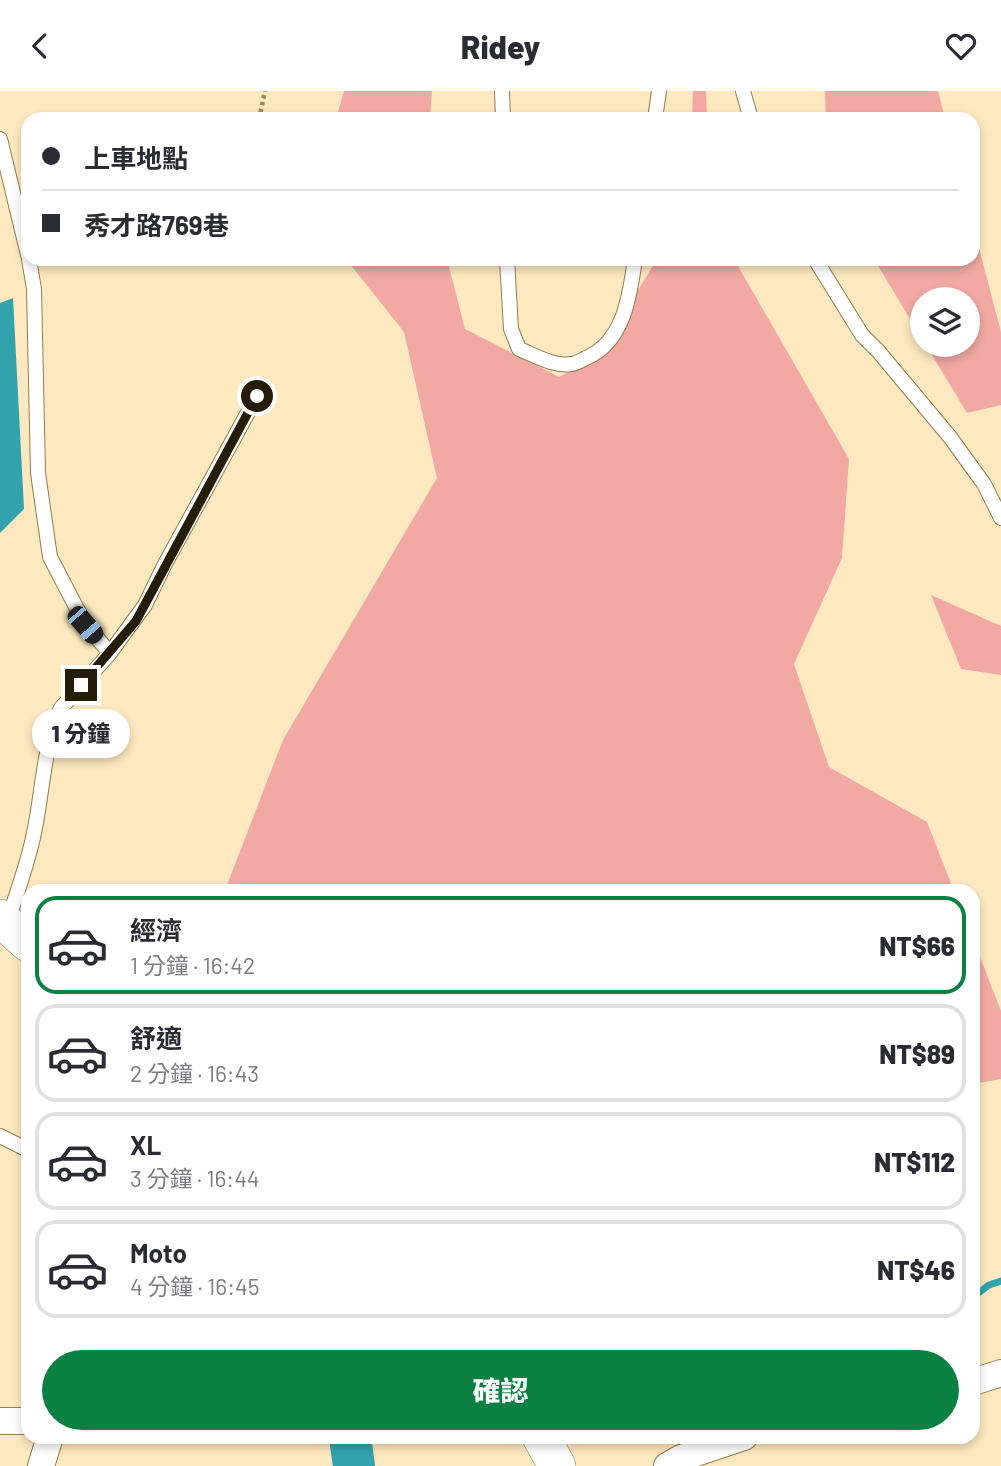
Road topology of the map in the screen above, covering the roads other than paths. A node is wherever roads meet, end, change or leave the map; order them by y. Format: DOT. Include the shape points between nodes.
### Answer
graph roads {
  1 [pos="502,91"];
  2 [pos="659,91"];
  3 [pos="743,91"];
  4 [pos="503,112"];
  5 [pos="656,112"];
  6 [pos="749,112"];
  7 [pos="0,139"];
  8 [pos="21,228"];
  9 [pos="30,266"];
  10 [pos="507,266"];
  11 [pos="634,266"];
  12 [pos="819,266"];
  13 [pos="257,396"];
  14 [pos="1001,518"];
  15 [pos="110,653"];
  16 [pos="23,884"];
  17 [pos="21,891"];
  18 [pos="12,929"];
  19 [pos="0,1136"];
  20 [pos="21,1146"];
  21 [pos="1001,1373"];
  22 [pos="980,1380"];
  23 [pos="0,1421"];
  24 [pos="21,1421"];
  25 [pos="48,1444"];
  26 [pos="545,1444"];
  27 [pos="723,1444"];
  28 [pos="41,1466"];
  29 [pos="557,1466"];
  30 [pos="667,1466"];
  1 -- 4 [label="lane"];
  2 -- 5 [label="lane"];
  3 -- 6 [label="lane"];
  7 -- 8 [label="lane"];
  9 -- 15 [label="lane" via="39,494 50,557 85,625"];
  10 -- 11 [label="lane" via="511,329 519,349 571,364 605,347 614,335 631,290"];
  12 -- 14 [label="lane" via="862,335 984,484"];
  13 -- 15 [label="lane" via="136,621"];
  15 -- 16 [label="lane" via="61,708 50,735"];
  17 -- 18 [label="lane"];
  19 -- 20 [label="lane"];
  21 -- 22 [label="street"];
  23 -- 24 [label="street"];
  25 -- 28 [label="street"];
  26 -- 29 [label="main road"];
  27 -- 30 [label="street"];
}
